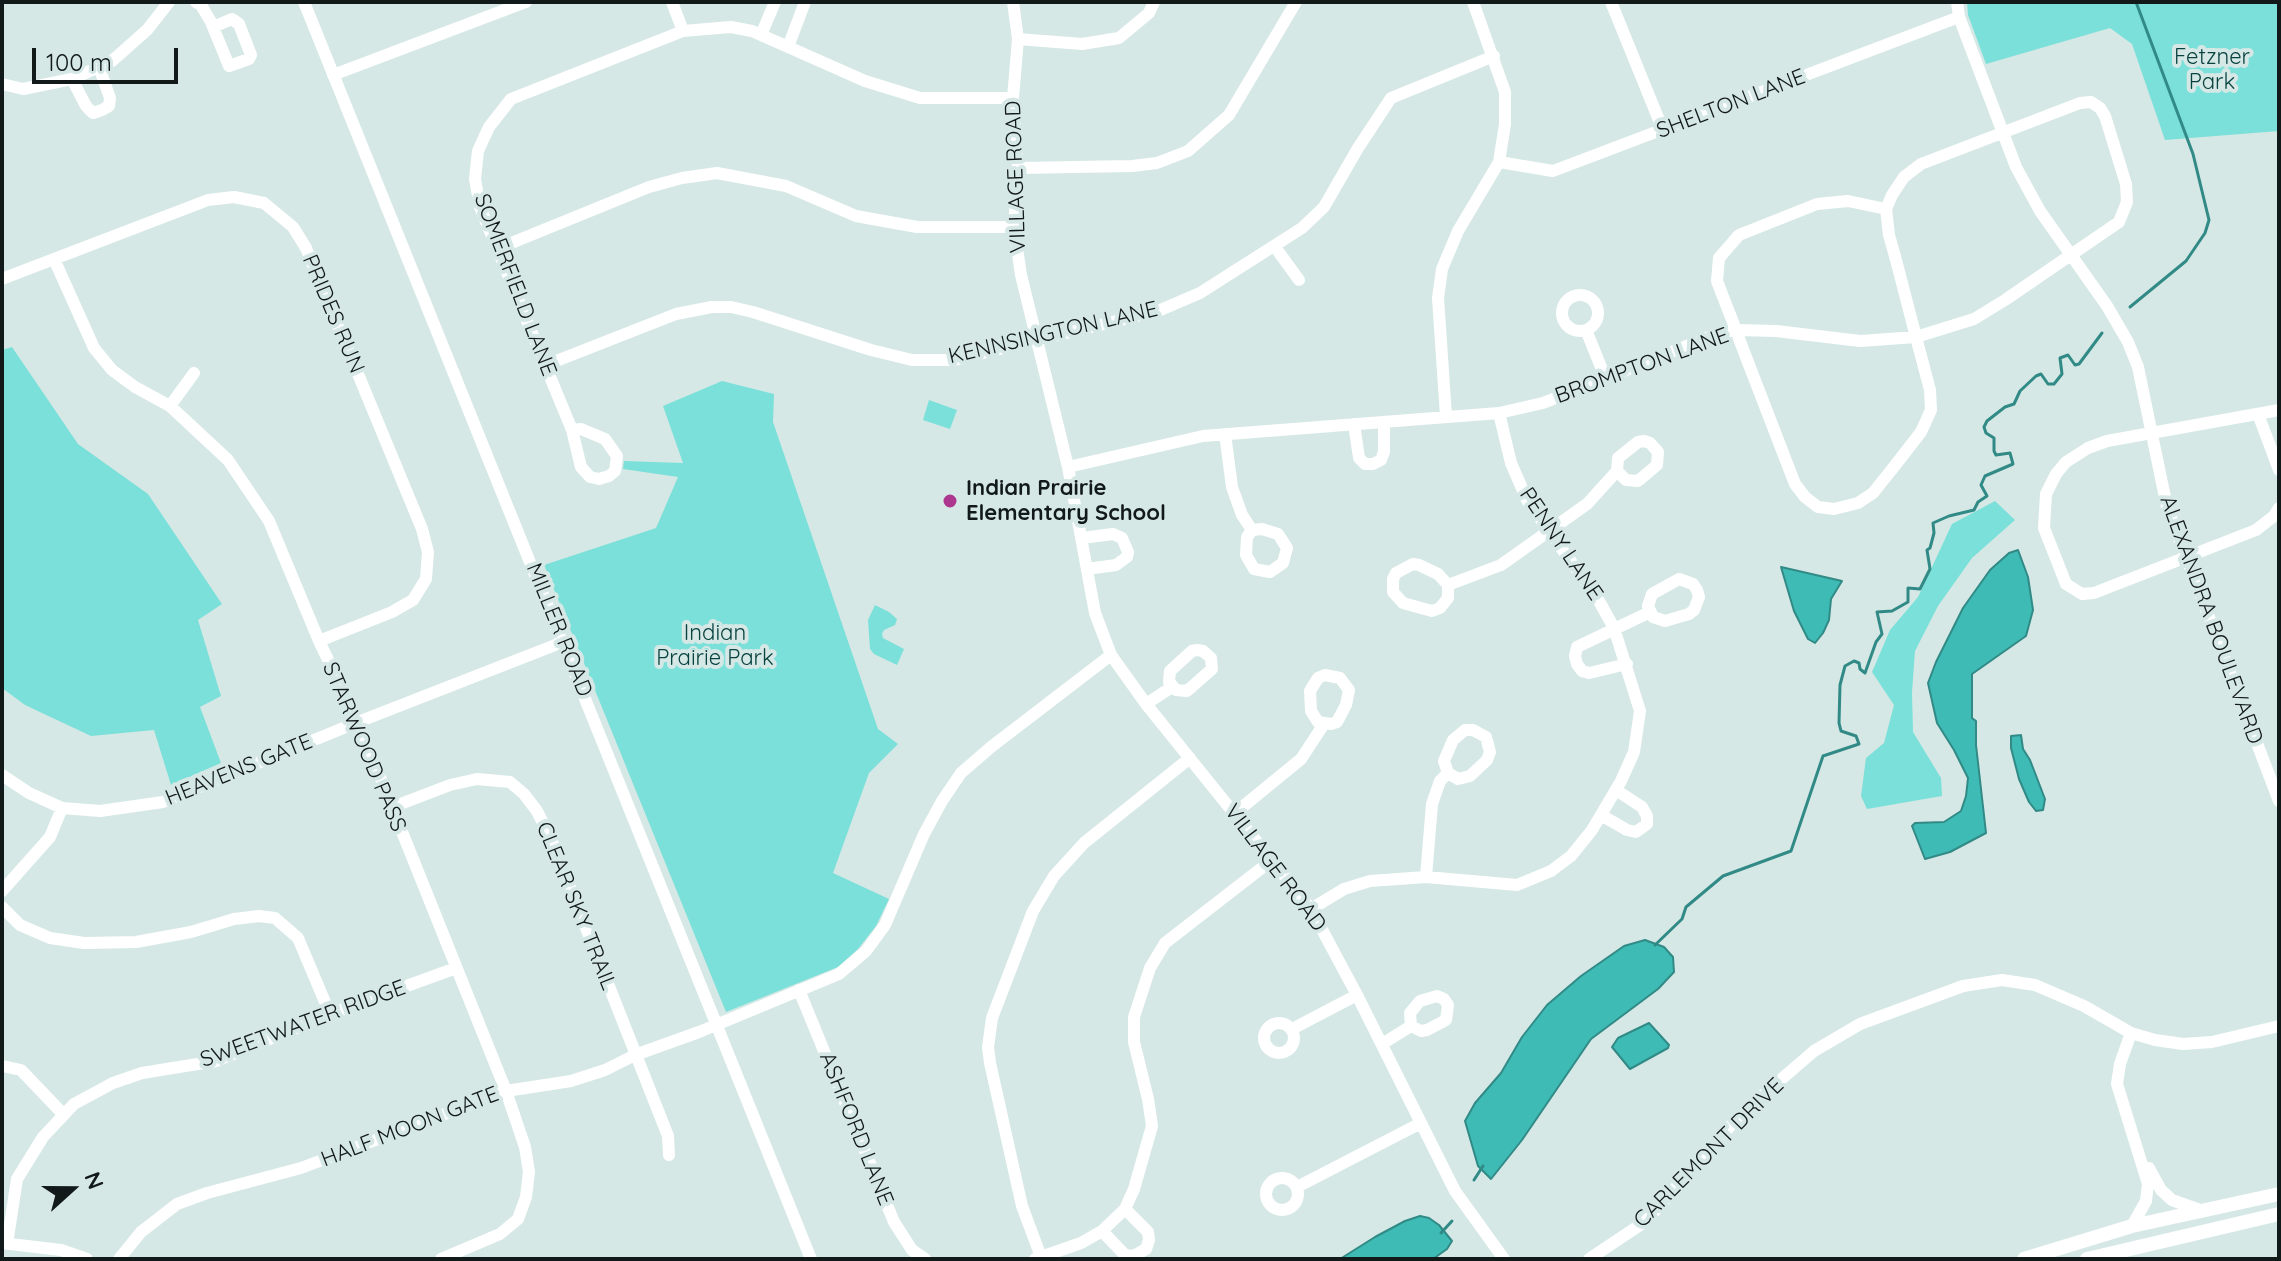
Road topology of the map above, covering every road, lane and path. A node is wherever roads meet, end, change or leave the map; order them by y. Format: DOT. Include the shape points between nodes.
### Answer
graph roads {
  1 [pos="169,2"];
  2 [pos="196,2"];
  3 [pos="304,2"];
  4 [pos="526,2"];
  5 [pos="672,2"];
  6 [pos="775,2"];
  7 [pos="805,2"];
  8 [pos="1013,2"];
  9 [pos="1154,2"];
  10 [pos="1296,2"];
  11 [pos="1473,2"];
  12 [pos="1611,2"];
  13 [pos="1957,2"];
  14 [pos="1959,17"];
  15 [pos="213,27"];
  16 [pos="683,31"];
  17 [pos="761,35"];
  18 [pos="1018,39"];
  19 [pos="788,47"];
  20 [pos="1494,56"];
  21 [pos="99,67"];
  22 [pos="333,75"];
  23 [pos="72,79"];
  24 [pos="2,84"];
  25 [pos="1013,98"];
  26 [pos="1663,130"];
  27 [pos="2003,132"];
  28 [pos="1499,162"];
  29 [pos="1018,168"];
  30 [pos="1886,209"];
  31 [pos="1014,227"];
  32 [pos="1275,247"];
  33 [pos="499,248"];
  34 [pos="2072,255"];
  35 [pos="54,259"];
  36 [pos="2,279"];
  37 [pos="1299,280"];
  38 [pos="1586,330"];
  39 [pos="1736,330"];
  40 [pos="1916,337"];
  41 [pos="1037,341"];
  42 [pos="546,365"];
  43 [pos="194,373"];
  44 [pos="1605,377"];
  45 [pos="170,406"];
  46 [pos="2279,410"];
  47 [pos="1499,413"];
  48 [pos="2258,414"];
  49 [pos="1446,416"];
  50 [pos="1384,423"];
  51 [pos="1354,424"];
  52 [pos="572,430"];
  53 [pos="2151,432"];
  54 [pos="1225,434"];
  55 [pos="1068,467"];
  56 [pos="2279,470"];
  57 [pos="1617,471"];
  58 [pos="2279,508"];
  59 [pos="1252,530"];
  60 [pos="1548,530"];
  61 [pos="1082,538"];
  62 [pos="2185,558"];
  63 [pos="1087,569"];
  64 [pos="1448,585"];
  65 [pos="1650,612"];
  66 [pos="1614,628"];
  67 [pos="319,641"];
  68 [pos="563,642"];
  69 [pos="1111,655"];
  70 [pos="1627,664"];
  71 [pos="1172,687"];
  72 [pos="1146,704"];
  73 [pos="358,722"];
  74 [pos="1324,724"];
  75 [pos="1190,758"];
  76 [pos="1448,773"];
  77 [pos="2,775"];
  78 [pos="1616,790"];
  79 [pos="2279,801"];
  80 [pos="62,808"];
  81 [pos="390,808"];
  82 [pos="1235,813"];
  83 [pos="1601,815"];
  84 [pos="1272,860"];
  85 [pos="1426,877"];
  86 [pos="2,891"];
  87 [pos="2,907"];
  88 [pos="1311,909"];
  89 [pos="456,968"];
  90 [pos="799,990"];
  91 [pos="1357,995"];
  92 [pos="330,1014"];
  93 [pos="718,1023"];
  94 [pos="1411,1026"];
  95 [pos="2279,1026"];
  96 [pos="1292,1029"];
  97 [pos="2131,1033"];
  98 [pos="1382,1044"];
  99 [pos="635,1055"];
  100 [pos="2,1066"];
  101 [pos="506,1091"];
  102 [pos="63,1114"];
  103 [pos="1421,1123"];
  104 [pos="669,1155"];
  105 [pos="2141,1155"];
  106 [pos="1297,1187"];
  107 [pos="2279,1194"];
  108 [pos="1125,1209"];
  109 [pos="2203,1211"];
  110 [pos="2279,1214"];
  111 [pos="2132,1226"];
  112 [pos="1102,1231"];
  113 [pos="4,1243"];
  114 [pos="1038,1258"];
  115 [pos="87,1259"];
  116 [pos="119,1259"];
  117 [pos="441,1259"];
  118 [pos="811,1259"];
  119 [pos="925,1259"];
  120 [pos="1504,1259"];
  121 [pos="1589,1259"];
  122 [pos="2024,1259"];
  123 [pos="2087,1259"];
  1 -- 21 [label="street" via="131,46"];
  2 -- 15 [label="street"];
  3 -- 22 [label="street, MILLER ROAD"];
  4 -- 22 [label="street"];
  5 -- 16 [label="street"];
  6 -- 17 [label="street"];
  7 -- 19 [label="street"];
  8 -- 18 [label="street, VILLAGE ROAD"];
  9 -- 18 [label="street" via="1149,13 1119,38 1082,44"];
  10 -- 29 [label="street" via="1229,115 1188,151 1132,166"];
  11 -- 20 [label="street"];
  12 -- 26 [label="street"];
  13 -- 14 [label="street, ALEXANDRA BOULEVARD"];
  14 -- 26 [label="street, SHELTON LANE"];
  14 -- 27 [label="street, ALEXANDRA BOULEVARD"];
  16 -- 17 [label="street, SOMERFIELD LANE" via="731,27"];
  16 -- 33 [label="street, SOMERFIELD LANE" via="511,99 478,151 475,179 480,207"];
  17 -- 19 [label="street, SOMERFIELD LANE"];
  18 -- 25 [label="street, VILLAGE ROAD"];
  19 -- 25 [label="street, SOMERFIELD LANE" via="920,98"];
  20 -- 28 [label="street" via="1505,92"];
  20 -- 32 [label="street, KENNSINGTON LANE" via="1391,98 1324,207"];
  21 -- 23 [label="street"];
  21 -- 23 [label="street" via="110,98 102,110 93,113 86,106"];
  22 -- 68 [label="street, MILLER ROAD"];
  23 -- 24 [label="street" via="23,89"];
  25 -- 29 [label="street, VILLAGE ROAD"];
  26 -- 28 [label="street, SHELTON LANE" via="1553,171"];
  27 -- 30 [label="street, BROMPTON LANE" via="1921,164 1904,177"];
  27 -- 34 [label="street, ALEXANDRA BOULEVARD" via="2040,211"];
  27 -- 34 [label="street, BROMPTON LANE" via="2080,103 2091,102 2105,116 2127,202 2119,222"];
  28 -- 49 [label="street" via="1442,269 1438,298"];
  29 -- 31 [label="street, VILLAGE ROAD"];
  30 -- 39 [label="street" via="1848,201 1817,204 1739,235 1719,258 1717,281"];
  30 -- 40 [label="street"];
  31 -- 33 [label="street" via="917,227 856,216 786,186 717,173 649,187"];
  31 -- 41 [label="street, VILLAGE ROAD"];
  32 -- 37 [label="street"];
  32 -- 41 [label="street, KENNSINGTON LANE" via="1200,293 1158,311"];
  33 -- 42 [label="street, SOMERFIELD LANE"];
  34 -- 40 [label="street, BROMPTON LANE" via="1974,319"];
  34 -- 53 [label="street, ALEXANDRA BOULEVARD" via="2128,342"];
  35 -- 36 [label="street, PRIDES RUN"];
  35 -- 45 [label="street, STARWOOD PASS" via="94,348 112,370"];
  35 -- 67 [label="street, PRIDES RUN" via="208,200 234,197 264,203 293,227 428,552 426,579 413,600"];
  38 -- 44 [label="street"];
  39 -- 40 [label="street, BROMPTON LANE" via="1860,341"];
  39 -- 40 [label="street" via="1795,484 1818,507 1834,509 1873,493 1921,432 1931,410 1930,390"];
  39 -- 44 [label="street, BROMPTON LANE"];
  41 -- 42 [label="street, KENNSINGTON LANE" via="954,360 912,360 753,312 712,307 676,314"];
  41 -- 55 [label="street, VILLAGE ROAD"];
  42 -- 52 [label="street, SOMERFIELD LANE"];
  43 -- 45 [label="street"];
  44 -- 47 [label="street, BROMPTON LANE" via="1543,403"];
  45 -- 67 [label="street, STARWOOD PASS" via="228,460 269,521"];
  46 -- 48 [label="street"];
  47 -- 49 [label="street, BROMPTON LANE"];
  47 -- 60 [label="street, PENNY LANE" via="1511,463"];
  48 -- 53 [label="street"];
  48 -- 56 [label="street"];
  49 -- 50 [label="street, BROMPTON LANE"];
  50 -- 51 [label="street, BROMPTON LANE"];
  50 -- 51 [label="street" via="1384,452 1373,464 1359,458"];
  51 -- 54 [label="street, BROMPTON LANE"];
  53 -- 62 [label="street, ALEXANDRA BOULEVARD" via="2167,507"];
  53 -- 62 [label="street" via="2107,441 2066,462 2046,494 2044,528 2066,584 2082,594"];
  54 -- 55 [label="street, BROMPTON LANE"];
  54 -- 59 [label="street" via="1232,487"];
  55 -- 61 [label="street, VILLAGE ROAD"];
  57 -- 60 [label="street" via="1587,504"];
  58 -- 62 [label="street" via="2265,525"];
  60 -- 64 [label="street" via="1501,565"];
  60 -- 66 [label="street, PENNY LANE"];
  61 -- 63 [label="street, VILLAGE ROAD"];
  61 -- 63 [label="street" via="1113,534 1122,538 1128,552 1116,565"];
  62 -- 79 [label="street, ALEXANDRA BOULEVARD"];
  63 -- 69 [label="street, VILLAGE ROAD" via="1095,613"];
  64 -- 64 [label="street" via="1438,574 1413,564 1396,573 1392,585 1403,603 1432,611 1445,604"];
  65 -- 66 [label="street"];
  66 -- 70 [label="street, PENNY LANE"];
  66 -- 70 [label="street, PENNY LANE" via="1577,647 1577,664 1589,673"];
  67 -- 73 [label="street, STARWOOD PASS"];
  68 -- 73 [label="street, HEAVENS GATE"];
  68 -- 93 [label="street, MILLER ROAD"];
  69 -- 72 [label="street, VILLAGE ROAD"];
  69 -- 90 [label="street, HALF MOON GATE" via="961,773 936,812 885,925 866,951 839,974"];
  70 -- 78 [label="street, PENNY LANE" via="1640,711 1639,730"];
  71 -- 72 [label="street"];
  72 -- 75 [label="street, VILLAGE ROAD"];
  73 -- 80 [label="street, HEAVENS GATE" via="163,802 100,811"];
  73 -- 81 [label="street, STARWOOD PASS"];
  74 -- 82 [label="street" via="1301,759"];
  75 -- 82 [label="street, VILLAGE ROAD"];
  75 -- 114 [label="street" via="1084,843 1054,876 1033,911 992,1018 990,1063"];
  76 -- 85 [label="street" via="1432,804"];
  77 -- 80 [label="street, HEAVENS GATE"];
  78 -- 83 [label="street, PENNY LANE"];
  78 -- 83 [label="street" via="1642,807 1647,824 1636,832"];
  80 -- 86 [label="street" via="50,837"];
  81 -- 89 [label="street, STARWOOD PASS"];
  81 -- 99 [label="street, CLEAR SKY TRAIL" via="477,779 510,782 524,794 551,839"];
  82 -- 84 [label="street, VILLAGE ROAD"];
  83 -- 85 [label="street, PENNY LANE" via="1571,856 1517,885"];
  84 -- 88 [label="street, VILLAGE ROAD"];
  84 -- 108 [label="street" via="1165,943 1150,968 1134,1017 1134,1042 1152,1126"];
  85 -- 88 [label="street, PENNY LANE" via="1356,884"];
  87 -- 92 [label="street" via="20,925 40,934 84,943 136,942 234,919 275,918 298,938"];
  88 -- 91 [label="street, VILLAGE ROAD"];
  89 -- 92 [label="street, SWEETWATER RIDGE"];
  89 -- 101 [label="street, STARWOOD PASS"];
  90 -- 93 [label="street, HALF MOON GATE"];
  90 -- 119 [label="street, ASHFORD LANE" via="894,1222 912,1250"];
  91 -- 96 [label="street"];
  91 -- 98 [label="street, VILLAGE ROAD"];
  92 -- 102 [label="street, SWEETWATER RIDGE" via="216,1061 113,1083"];
  93 -- 99 [label="street, HALF MOON GATE"];
  93 -- 118 [label="street, MILLER ROAD"];
  94 -- 98 [label="street"];
  95 -- 97 [label="street, CARLEMONT DRIVE" via="2197,1043"];
  97 -- 105 [label="street" via="2117,1084"];
  97 -- 121 [label="street, CARLEMONT DRIVE" via="2055,993 2002,980 1963,986 1860,1024 1814,1051 1785,1076 1733,1123 1646,1221"];
  98 -- 103 [label="street, VILLAGE ROAD"];
  99 -- 101 [label="street, HALF MOON GATE" via="571,1081"];
  99 -- 104 [label="street, CLEAR SKY TRAIL" via="668,1136"];
  100 -- 102 [label="street" via="21,1070"];
  101 -- 116 [label="street, HALF MOON GATE" via="301,1168 177,1204 141,1232"];
  101 -- 117 [label="street, STARWOOD PASS" via="529,1172 518,1219 500,1234"];
  102 -- 113 [label="street, SWEETWATER RIDGE" via="17,1179"];
  103 -- 106 [label="street"];
  103 -- 120 [label="street, VILLAGE ROAD" via="1455,1191"];
  105 -- 109 [label="street" via="2172,1200"];
  105 -- 111 [label="street" via="2146,1201"];
  107 -- 109 [label="main road"];
  108 -- 112 [label="street"];
  108 -- 112 [label="street" via="1148,1232 1146,1249 1125,1255"];
  109 -- 111 [label="main road"];
  110 -- 123 [label="main road"];
  111 -- 122 [label="main road"];
  112 -- 114 [label="street"];
  113 -- 115 [label="street"];
}
